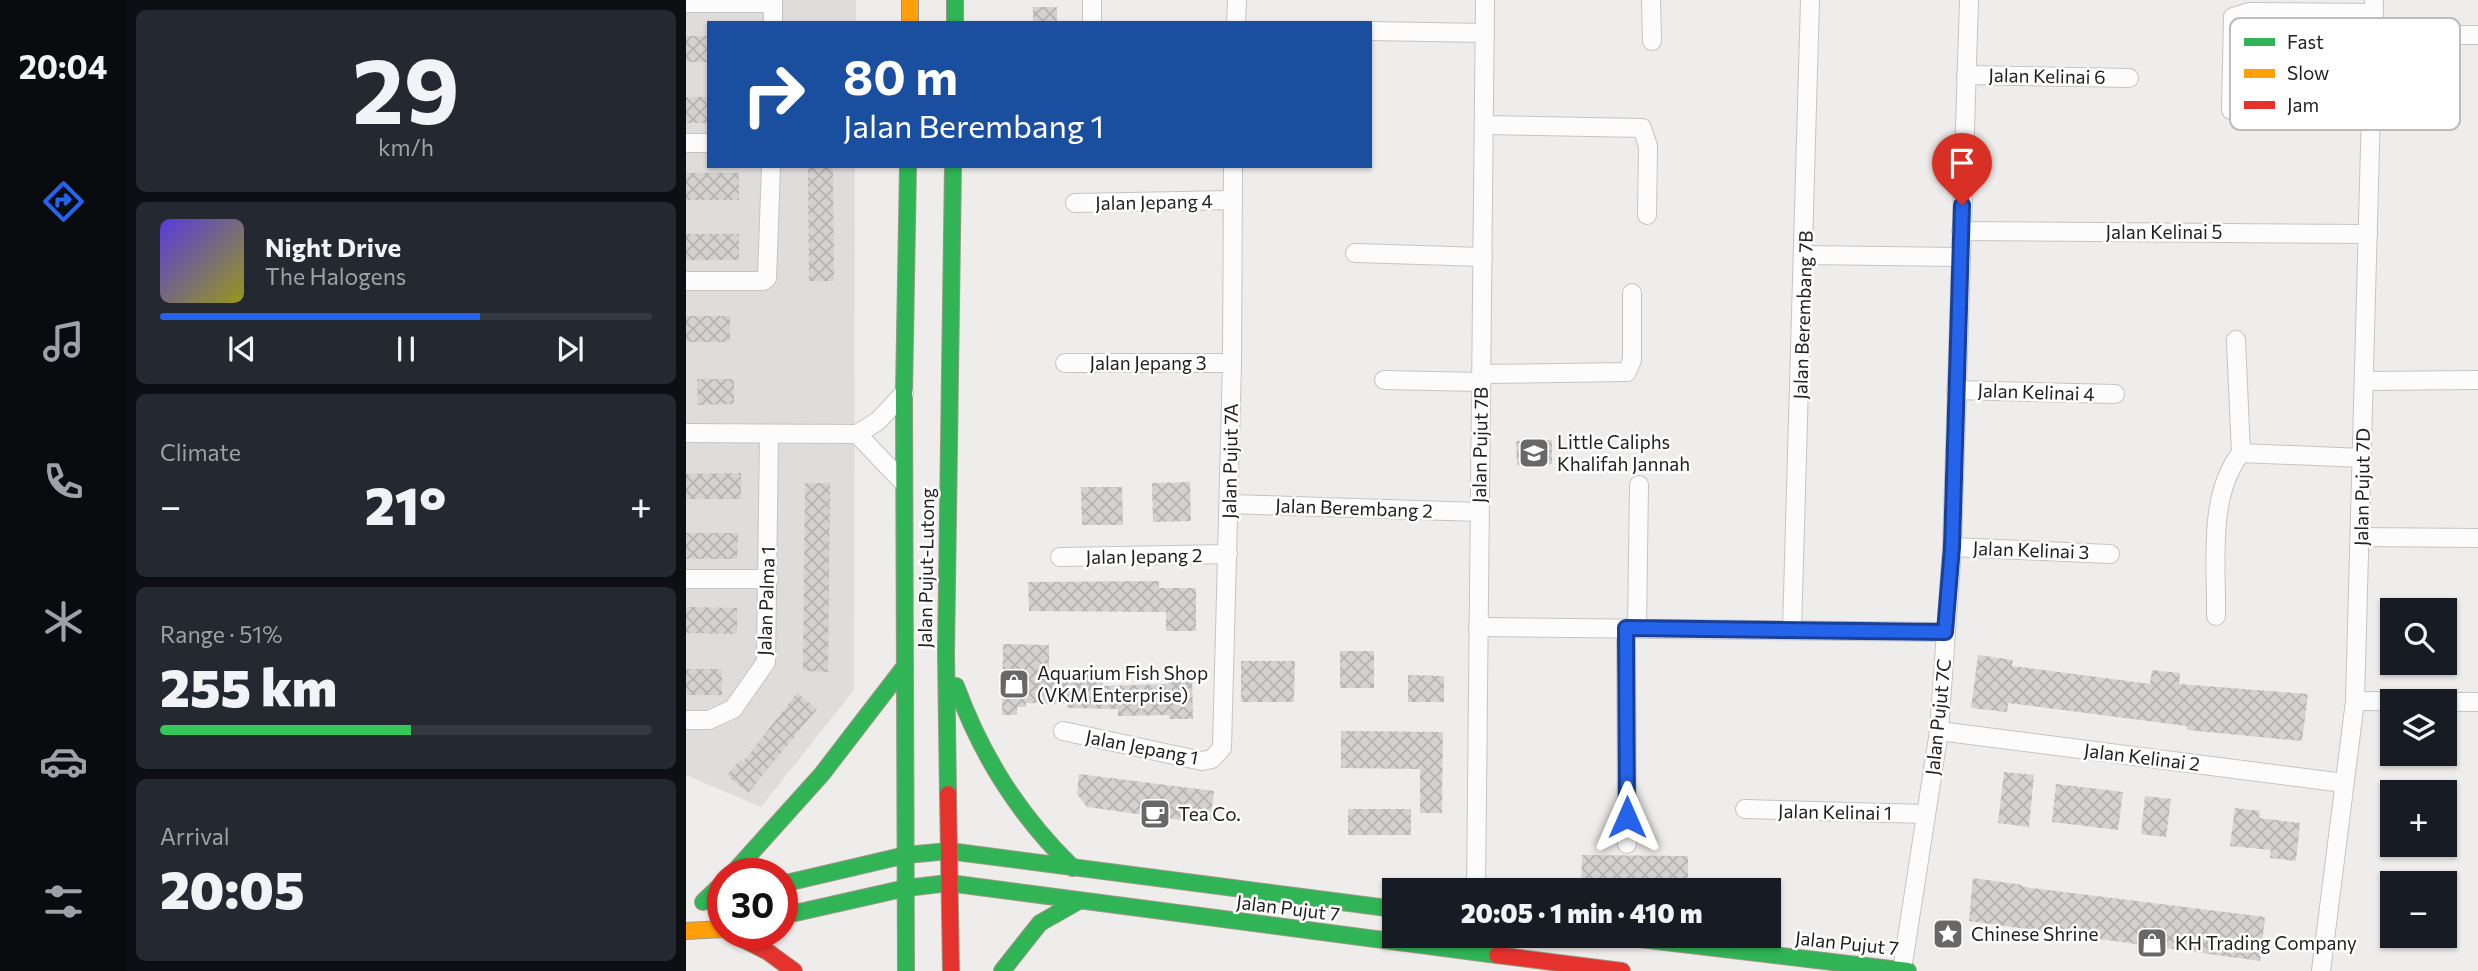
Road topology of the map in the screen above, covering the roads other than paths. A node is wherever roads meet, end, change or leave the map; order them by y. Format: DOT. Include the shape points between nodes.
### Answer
graph roads {
  1 [pos="910,0"];
  2 [pos="955,0"];
  3 [pos="1092,0"];
  4 [pos="1237,0"];
  5 [pos="1485,0"];
  6 [pos="1651,0"];
  7 [pos="1810,0"];
  8 [pos="1969,0"];
  9 [pos="774,2"];
  10 [pos="686,3"];
  11 [pos="2374,7"];
  12 [pos="2233,18"];
  13 [pos="773,21"];
  14 [pos="910,21"];
  15 [pos="954,21"];
  16 [pos="1092,21"];
  17 [pos="1237,21"];
  18 [pos="1372,31"];
  19 [pos="1485,33"];
  20 [pos="2460,35"];
  21 [pos="2478,35"];
  22 [pos="1652,41"];
  23 [pos="1966,75"];
  24 [pos="2129,78"];
  25 [pos="1486,125"];
  26 [pos="2371,130"];
  27 [pos="686,143"];
  28 [pos="707,143"];
  29 [pos="771,168"];
  30 [pos="908,168"];
  31 [pos="953,168"];
  32 [pos="1233,168"];
  33 [pos="1233,200"];
  34 [pos="1075,203"];
  35 [pos="1647,215"];
  36 [pos="1961,231"];
  37 [pos="2368,234"];
  38 [pos="1355,253"];
  39 [pos="1805,255"];
  40 [pos="1483,257"];
  41 [pos="1959,257"];
  42 [pos="686,281"];
  43 [pos="1632,293"];
  44 [pos="2236,340"];
  45 [pos="1065,363"];
  46 [pos="1232,363"];
  47 [pos="1482,378"];
  48 [pos="1384,380"];
  49 [pos="2478,380"];
  50 [pos="2364,381"];
  51 [pos="1956,390"];
  52 [pos="904,393"];
  53 [pos="2116,394"];
  54 [pos="686,433"];
  55 [pos="769,434"];
  56 [pos="856,434"];
  57 [pos="2241,453"];
  58 [pos="2362,458"];
  59 [pos="904,484"];
  60 [pos="1639,485"];
  61 [pos="1229,504"];
  62 [pos="1479,512"];
  63 [pos="2361,537"];
  64 [pos="2478,538"];
  65 [pos="1952,547"];
  66 [pos="1228,554"];
  67 [pos="2110,554"];
  68 [pos="1060,557"];
  69 [pos="686,579"];
  70 [pos="769,579"];
  71 [pos="2216,617"];
  72 [pos="1478,627"];
  73 [pos="1632,628"];
  74 [pos="1792,630"];
  75 [pos="1945,632"];
  76 [pos="946,653"];
  77 [pos="905,666"];
  78 [pos="2355,701"];
  79 [pos="2478,702"];
  80 [pos="686,720"];
  81 [pos="1063,731"];
  82 [pos="1939,731"];
  83 [pos="1218,754"];
  84 [pos="2344,783"];
  85 [pos="1745,809"];
  86 [pos="1926,814"];
  87 [pos="1627,844"];
  88 [pos="949,851"];
  89 [pos="906,855"];
  90 [pos="746,858"];
  91 [pos="1073,868"];
  92 [pos="1476,878"];
  93 [pos="798,880"];
  94 [pos="949,883"];
  95 [pos="906,888"];
  96 [pos="1077,902"];
  97 [pos="1382,907"];
  98 [pos="798,912"];
  99 [pos="707,930"];
  100 [pos="686,931"];
  101 [pos="1710,948"];
  102 [pos="762,949"];
  103 [pos="1774,956"];
  104 [pos="1482,963"];
  105 [pos="1902,970"];
  106 [pos="794,971"];
  107 [pos="906,971"];
  108 [pos="951,971"];
  109 [pos="1002,971"];
  110 [pos="1622,971"];
  111 [pos="1828,971"];
  112 [pos="1908,971"];
  113 [pos="2321,971"];
  1 -- 14 [label="main road"];
  2 -- 15 [label="main road"];
  3 -- 16 [label="street"];
  4 -- 17 [label="street"];
  5 -- 19 [label="street, Jalan Pujut 7B"];
  6 -- 22 [label="street"];
  7 -- 39 [label="street, Jalan Berembang 7B"];
  8 -- 23 [label="street, Jalan Pujut 7C"];
  9 -- 10 [label="street"];
  9 -- 13 [label="street"];
  11 -- 12 [label="street" via="2238,13"];
  18 -- 19 [label="street"];
  19 -- 25 [label="street, Jalan Pujut 7B"];
  20 -- 21 [label="street"];
  23 -- 24 [label="street, Jalan Kelinai 6"];
  23 -- 36 [label="street, Jalan Pujut 7C"];
  25 -- 35 [label="street" via="1642,128 1648,146"];
  25 -- 40 [label="street, Jalan Pujut 7B"];
  26 -- 37 [label="street, Jalan Pujut 7D"];
  27 -- 28 [label="street"];
  29 -- 42 [label="street" via="767,278"];
  30 -- 52 [label="main road, Jalan Pujut-Lutong"];
  31 -- 76 [label="main road, Jalan Pujut-Lutong"];
  32 -- 33 [label="street, Jalan Pujut 7A"];
  33 -- 34 [label="street, Jalan Jepang 4"];
  33 -- 46 [label="street, Jalan Pujut 7A"];
  36 -- 37 [label="street, Jalan Kelinai 5"];
  36 -- 41 [label="street, Jalan Pujut 7C"];
  37 -- 50 [label="street, Jalan Pujut 7D"];
  38 -- 40 [label="street"];
  39 -- 41 [label="street"];
  39 -- 74 [label="street, Jalan Berembang 7B"];
  40 -- 47 [label="street, Jalan Pujut 7B"];
  41 -- 51 [label="street, Jalan Pujut 7C"];
  43 -- 47 [label="street" via="1632,360 1627,373"];
  44 -- 57 [label="street"];
  45 -- 46 [label="street, Jalan Jepang 3"];
  46 -- 61 [label="street, Jalan Pujut 7A"];
  47 -- 48 [label="street"];
  47 -- 62 [label="street, Jalan Pujut 7B"];
  49 -- 50 [label="street"];
  50 -- 58 [label="street, Jalan Pujut 7D"];
  51 -- 53 [label="street, Jalan Kelinai 4"];
  51 -- 65 [label="street, Jalan Pujut 7C"];
  52 -- 56 [label="street" via="878,421"];
  52 -- 59 [label="main road, Jalan Pujut-Lutong"];
  54 -- 55 [label="street"];
  55 -- 56 [label="street"];
  55 -- 70 [label="street, Jalan Palma 1"];
  56 -- 59 [label="street"];
  57 -- 58 [label="street"];
  57 -- 71 [label="street" via="2229,468 2222,489"];
  58 -- 63 [label="street, Jalan Pujut 7D"];
  59 -- 77 [label="main road, Jalan Pujut-Lutong"];
  60 -- 73 [label="street"];
  61 -- 62 [label="street, Jalan Berembang 2"];
  61 -- 66 [label="street, Jalan Pujut 7A"];
  62 -- 72 [label="street, Jalan Pujut 7B"];
  63 -- 64 [label="street"];
  63 -- 78 [label="street, Jalan Pujut 7D"];
  65 -- 67 [label="street, Jalan Kelinai 3"];
  65 -- 75 [label="street, Jalan Pujut 7C"];
  66 -- 68 [label="street, Jalan Jepang 2"];
  66 -- 83 [label="street, Jalan Pujut 7A" via="1224,739"];
  69 -- 70 [label="street"];
  70 -- 80 [label="street, Jalan Palma 1" via="766,662 733,709 709,720"];
  72 -- 73 [label="street"];
  72 -- 92 [label="street, Jalan Pujut 7B"];
  73 -- 74 [label="street"];
  73 -- 87 [label="street"];
  74 -- 75 [label="street"];
  75 -- 82 [label="street, Jalan Pujut 7C"];
  76 -- 88 [label="main road, Jalan Pujut-Lutong"];
  76 -- 91 [label="main road" via="965,715 996,778 1038,834"];
  77 -- 89 [label="main road, Jalan Pujut-Lutong"];
  77 -- 90 [label="main road" via="822,774"];
  78 -- 79 [label="street"];
  78 -- 84 [label="street, Jalan Pujut 7D"];
  81 -- 83 [label="street, Jalan Jepang 1" via="1202,761"];
  82 -- 84 [label="street, Jalan Kelinai 2"];
  82 -- 86 [label="street, Jalan Pujut 7C"];
  84 -- 113 [label="street, Jalan Pujut 7D"];
  85 -- 86 [label="street, Jalan Kelinai 1"];
  86 -- 105 [label="street, Jalan Pujut 7C"];
  88 -- 89 [label="main road, Jalan Pujut 7"];
  88 -- 91 [label="main road, Jalan Pujut 7"];
  88 -- 94 [label="main road, Jalan Pujut-Lutong"];
  89 -- 93 [label="main road, Jalan Pujut 7"];
  89 -- 95 [label="main road, Jalan Pujut-Lutong"];
  91 -- 97 [label="main road, Jalan Pujut 7"];
  94 -- 95 [label="main road, Jalan Pujut 7"];
  94 -- 96 [label="main road, Jalan Pujut 7"];
  94 -- 108 [label="main road, Jalan Pujut-Lutong"];
  95 -- 98 [label="main road, Jalan Pujut 7"];
  95 -- 107 [label="main road, Jalan Pujut-Lutong"];
  96 -- 104 [label="main road, Jalan Pujut 7"];
  96 -- 109 [label="main road" via="1040,923"];
  99 -- 100 [label="main road"];
  101 -- 103 [label="main road, Jalan Pujut 7"];
  102 -- 106 [label="main road"];
  103 -- 105 [label="main road, Jalan Pujut 7"];
  103 -- 111 [label="main road"];
  104 -- 110 [label="main road, Jalan Pujut 7"];
  105 -- 112 [label="main road, Jalan Pujut 7"];
}
